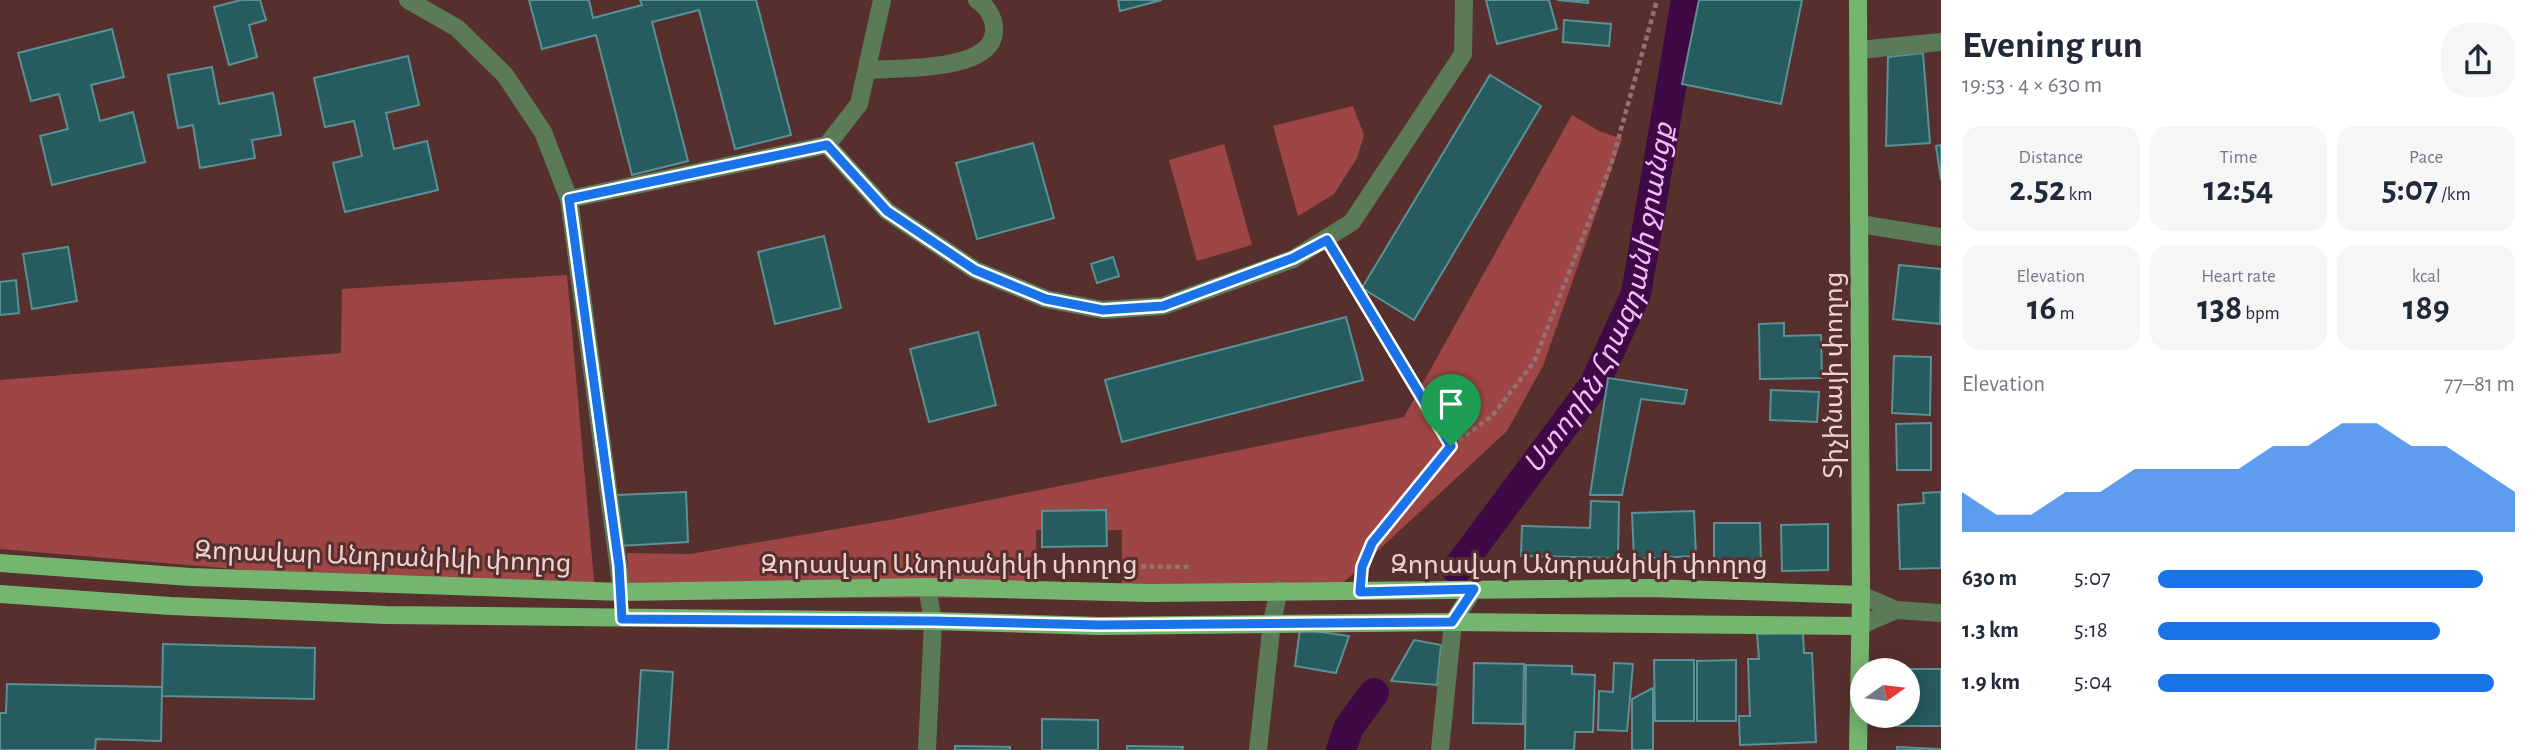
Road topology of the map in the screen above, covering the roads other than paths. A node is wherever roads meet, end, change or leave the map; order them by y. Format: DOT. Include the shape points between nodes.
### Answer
graph roads {
  1 [pos="408,0"];
  2 [pos="882,0"];
  3 [pos="977,0"];
  4 [pos="1464,0"];
  5 [pos="1858,0"];
  6 [pos="1941,41"];
  7 [pos="1859,50"];
  8 [pos="867,70"];
  9 [pos="827,145"];
  10 [pos="569,199"];
  11 [pos="1860,224"];
  12 [pos="1941,237"];
  13 [pos="0,562"];
  14 [pos="927,587"];
  15 [pos="1474,589"];
  16 [pos="1279,590"];
  17 [pos="622,592"];
  18 [pos="0,594"];
  19 [pos="1861,595"];
  20 [pos="1896,610"];
  21 [pos="1941,613"];
  22 [pos="622,619"];
  23 [pos="933,621"];
  24 [pos="1272,622"];
  25 [pos="1452,622"];
  26 [pos="1859,626"];
  27 [pos="927,750"];
  28 [pos="1258,750"];
  29 [pos="1440,750"];
  30 [pos="1858,750"];
  1 -- 10 [label="street" via="457,28 505,75 543,132"];
  2 -- 8 [label="street"];
  3 -- 8 [label="street" via="991,15 995,28 993,41 978,56 948,65"];
  4 -- 9 [label="street" via="1463,54 1352,222 1293,258 1163,306 1103,310 1046,299 975,270 887,211"];
  5 -- 7 [label="main road, Տիչինայի փողոց"];
  6 -- 7 [label="street"];
  7 -- 11 [label="main road, Տիչինայի փողոց"];
  8 -- 9 [label="street" via="859,104"];
  9 -- 10 [label="street"];
  10 -- 17 [label="street"];
  11 -- 12 [label="street"];
  11 -- 19 [label="main road, Տիչինայի փողոց"];
  13 -- 17 [label="main road, Զորավար Անդրանիկի փողոց" via="232,579"];
  14 -- 16 [label="main road, Զորավար Անդրանիկի փողոց" via="1149,593"];
  14 -- 17 [label="main road, Զորավար Անդրանիկի փողոց"];
  14 -- 23 [label="street"];
  15 -- 16 [label="main road, Զորավար Անդրանիկի փողոց"];
  15 -- 19 [label="main road, Զորավար Անդրանիկի փողոց" via="1649,588"];
  15 -- 25 [label="street"];
  16 -- 24 [label="street"];
  17 -- 22 [label="main road"];
  18 -- 22 [label="main road, Զորավար Անդրանիկի փողոց" via="372,615"];
  19 -- 20 [label="street, Զորավար Անդրանիկի փողոց"];
  19 -- 26 [label="main road, Տիչինայի փողոց"];
  20 -- 21 [label="street"];
  20 -- 26 [label="street"];
  22 -- 23 [label="main road, Զորավար Անդրանիկի փողոց"];
  23 -- 24 [label="main road, Զորավար Անդրանիկի փողոց" via="1099,625"];
  23 -- 27 [label="street"];
  24 -- 25 [label="main road, Զորավար Անդրանիկի փողոց"];
  24 -- 28 [label="street"];
  25 -- 26 [label="main road, Զորավար Անդրանիկի փողոց"];
  25 -- 29 [label="street"];
  26 -- 30 [label="main road, Տիչինայի փողոց"];
}
